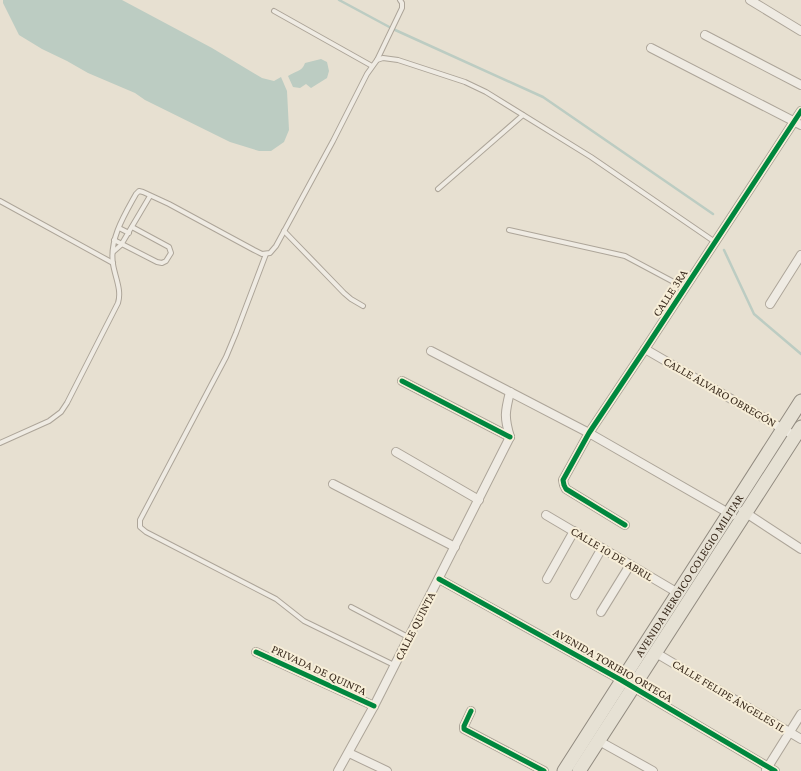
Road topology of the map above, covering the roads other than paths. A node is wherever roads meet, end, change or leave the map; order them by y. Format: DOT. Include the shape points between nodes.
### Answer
graph roads {
  1 [pos="400,0"];
  2 [pos="750,0"];
  3 [pos="274,11"];
  4 [pos="801,31"];
  5 [pos="705,35"];
  6 [pos="651,48"];
  7 [pos="377,60"];
  8 [pos="372,66"];
  9 [pos="801,85"];
  10 [pos="801,111"];
  11 [pos="523,115"];
  12 [pos="798,123"];
  13 [pos="438,189"];
  14 [pos="150,196"];
  15 [pos="0,200"];
  16 [pos="132,227"];
  17 [pos="119,228"];
  18 [pos="510,230"];
  19 [pos="284,231"];
  20 [pos="129,233"];
  21 [pos="114,240"];
  22 [pos="715,242"];
  23 [pos="121,245"];
  24 [pos="113,252"];
  25 [pos="266,254"];
  26 [pos="801,255"];
  27 [pos="113,262"];
  28 [pos="685,288"];
  29 [pos="770,304"];
  30 [pos="363,306"];
  31 [pos="646,349"];
  32 [pos="431,351"];
  33 [pos="402,381"];
  34 [pos="510,392"];
  35 [pos="801,401"];
  36 [pos="783,429"];
  37 [pos="798,431"];
  38 [pos="589,433"];
  39 [pos="510,437"];
  40 [pos="0,443"];
  41 [pos="396,452"];
  42 [pos="333,484"];
  43 [pos="479,500"];
  44 [pos="732,509"];
  45 [pos="546,515"];
  46 [pos="743,517"];
  47 [pos="625,525"];
  48 [pos="574,531"];
  49 [pos="455,547"];
  50 [pos="602,548"];
  51 [pos="801,549"];
  52 [pos="630,565"];
  53 [pos="439,579"];
  54 [pos="547,579"];
  55 [pos="678,593"];
  56 [pos="575,595"];
  57 [pos="351,607"];
  58 [pos="601,612"];
  59 [pos="409,637"];
  60 [pos="256,652"];
  61 [pos="656,653"];
  62 [pos="394,665"];
  63 [pos="621,680"];
  64 [pos="634,688"];
  65 [pos="374,706"];
  66 [pos="471,711"];
  67 [pos="801,714"];
  68 [pos="789,732"];
  69 [pos="801,739"];
  70 [pos="599,741"];
  71 [pos="348,753"];
  72 [pos="767,769"];
  73 [pos="338,771"];
  74 [pos="387,771"];
  75 [pos="544,771"];
  76 [pos="564,771"];
  77 [pos="580,771"];
  78 [pos="653,771"];
  79 [pos="776,771"];
  1 -- 7 [label="lane" via="402,8"];
  2 -- 4 [label="street"];
  3 -- 8 [label="lane"];
  5 -- 9 [label="street"];
  6 -- 12 [label="street"];
  7 -- 8 [label="lane"];
  7 -- 11 [label="lane" via="398,60 465,82"];
  8 -- 19 [label="lane"];
  10 -- 12 [label="street, CALLE 3RA"];
  11 -- 13 [label="lane"];
  11 -- 22 [label="lane" via="591,157"];
  12 -- 22 [label="street, CALLE 3RA"];
  14 -- 16 [label="lane"];
  14 -- 17 [label="lane" via="139,191 136,194"];
  14 -- 25 [label="lane"];
  15 -- 27 [label="lane"];
  16 -- 20 [label="lane"];
  16 -- 23 [label="lane" via="169,247 171,253 168,258 162,263 157,262"];
  17 -- 20 [label="lane"];
  17 -- 21 [label="lane"];
  18 -- 28 [label="lane" via="625,256"];
  19 -- 25 [label="lane" via="273,250"];
  19 -- 30 [label="lane" via="344,293"];
  20 -- 23 [label="lane"];
  21 -- 23 [label="lane"];
  21 -- 24 [label="lane"];
  22 -- 28 [label="street, CALLE 3RA"];
  23 -- 24 [label="lane"];
  24 -- 27 [label="lane"];
  25 -- 62 [label="lane" via="226,357 140,520 140,527 276,599 304,622"];
  26 -- 29 [label="street"];
  27 -- 40 [label="lane" via="120,294 118,303 68,403 49,421"];
  28 -- 31 [label="street, CALLE 3RA"];
  31 -- 36 [label="street, CALLE ÁLVARO OBREGÓN"];
  31 -- 38 [label="street, CALLE 3RA"];
  32 -- 34 [label="street"];
  33 -- 39 [label="street"];
  34 -- 38 [label="street"];
  34 -- 39 [label="street" via="505,418"];
  35 -- 36 [label="main road, AVENIDA HEROICO COLEGIO MILITAR"];
  36 -- 37 [label="street, CALLE ÁLVARO OBREGÓN"];
  36 -- 44 [label="main road, AVENIDA HEROICO COLEGIO MILITAR"];
  37 -- 46 [label="main road, AVENIDA HEROICO COLEGIO MILITAR"];
  38 -- 44 [label="street"];
  38 -- 47 [label="street, CALLE 3RA" via="563,480 564,485 566,489"];
  39 -- 43 [label="street, CALLE QUINTA"];
  41 -- 43 [label="street"];
  42 -- 49 [label="street"];
  43 -- 49 [label="street, CALLE QUINTA"];
  44 -- 46 [label="street"];
  44 -- 55 [label="main road, AVENIDA HEROICO COLEGIO MILITAR"];
  45 -- 48 [label="street, CALLE 10 DE ABRIL"];
  46 -- 51 [label="street"];
  46 -- 61 [label="main road, AVENIDA HEROICO COLEGIO MILITAR"];
  48 -- 50 [label="street, CALLE 10 DE ABRIL"];
  48 -- 54 [label="street"];
  49 -- 53 [label="street, CALLE QUINTA"];
  50 -- 52 [label="street, CALLE 10 DE ABRIL"];
  50 -- 56 [label="street"];
  52 -- 55 [label="street, CALLE 10 DE ABRIL"];
  52 -- 58 [label="street"];
  53 -- 59 [label="street, CALLE QUINTA"];
  53 -- 63 [label="street, AVENIDA TORIBIO ORTEGA"];
  55 -- 63 [label="main road, AVENIDA HEROICO COLEGIO MILITAR"];
  57 -- 59 [label="lane"];
  59 -- 62 [label="street, CALLE QUINTA"];
  60 -- 65 [label="street, PRIVADA DE QUINTA"];
  61 -- 64 [label="main road, AVENIDA HEROICO COLEGIO MILITAR"];
  61 -- 68 [label="street, CALLE FELIPE ÁNGELES IL"];
  62 -- 65 [label="street, CALLE QUINTA"];
  63 -- 64 [label="street, AVENIDA TORIBIO ORTEGA"];
  63 -- 76 [label="main road, AVENIDA HEROICO COLEGIO MILITAR"];
  64 -- 70 [label="main road, AVENIDA HEROICO COLEGIO MILITAR"];
  64 -- 72 [label="street, AVENIDA TORIBIO ORTEGA"];
  65 -- 71 [label="street, CALLE QUINTA"];
  66 -- 75 [label="street" via="464,729"];
  67 -- 68 [label="street"];
  68 -- 69 [label="street, CALLE FELIPE ÁNGELES IL"];
  68 -- 72 [label="street"];
  70 -- 77 [label="main road, AVENIDA HEROICO COLEGIO MILITAR"];
  70 -- 78 [label="street"];
  71 -- 73 [label="street, CALLE QUINTA"];
  71 -- 74 [label="street"];
  72 -- 79 [label="street, AVENIDA TORIBIO ORTEGA"];
}
